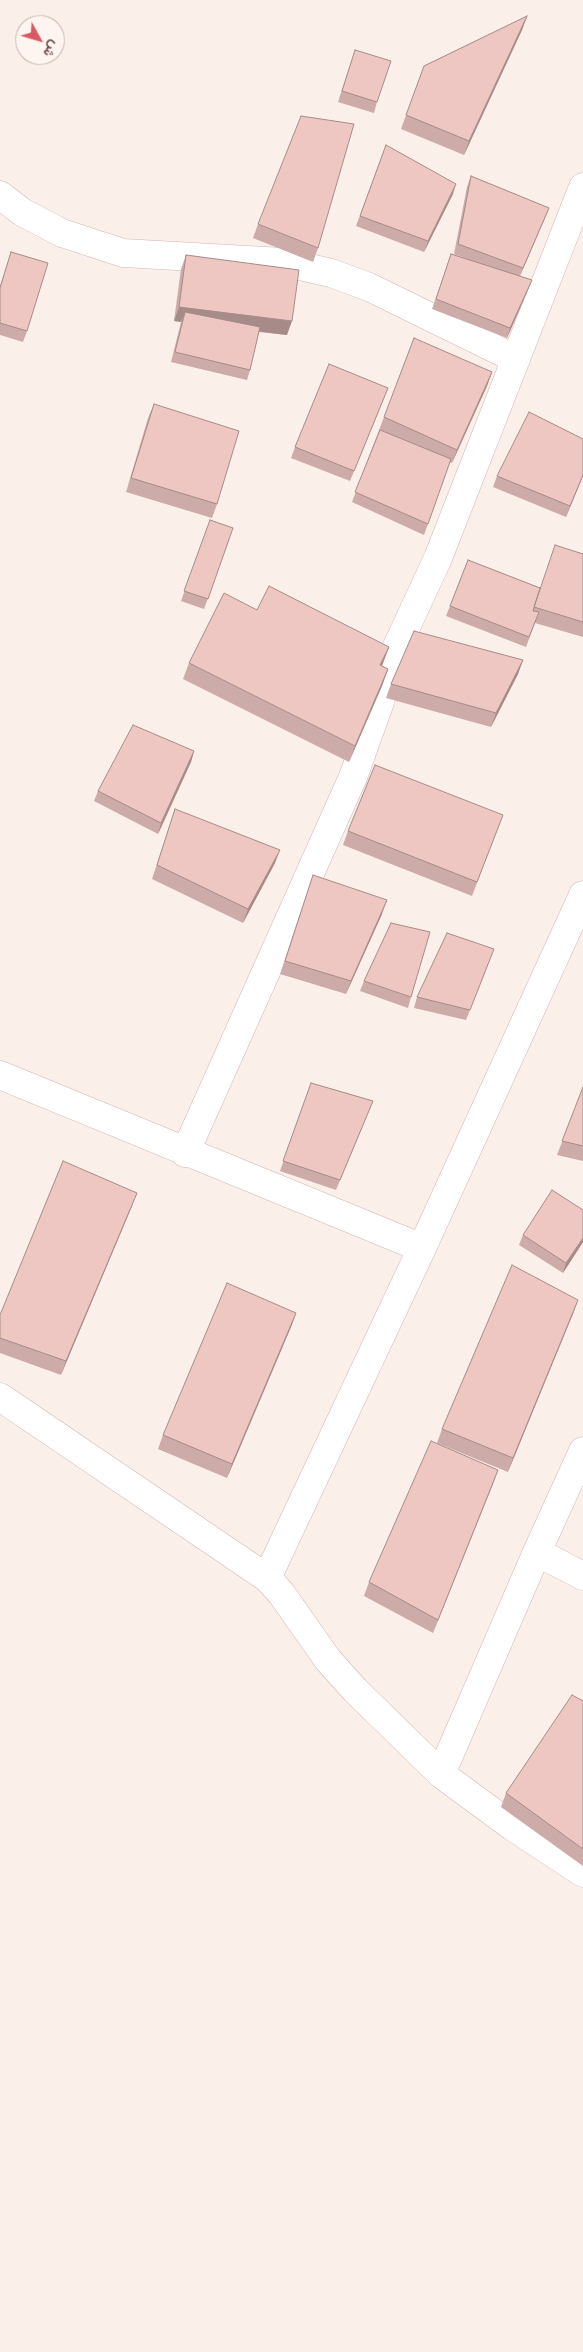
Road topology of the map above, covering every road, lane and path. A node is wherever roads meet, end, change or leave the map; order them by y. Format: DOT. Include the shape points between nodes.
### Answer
graph roads {
  1 [pos="583,187"];
  2 [pos="0,195"];
  3 [pos="516,359"];
  4 [pos="583,895"];
  5 [pos="0,1075"];
  6 [pos="185,1153"];
  7 [pos="422,1248"];
  8 [pos="0,1397"];
  9 [pos="583,1452"];
  10 [pos="537,1552"];
  11 [pos="583,1576"];
  12 [pos="267,1578"];
  13 [pos="441,1774"];
  14 [pos="583,1873"];
  1 -- 3 [label="street"];
  2 -- 3 [label="street" via="22,212 62,233 123,253 283,262 331,273 369,287"];
  3 -- 6 [label="street" via="438,558 394,653 353,777"];
  4 -- 7 [label="street"];
  5 -- 6 [label="street"];
  6 -- 7 [label="street"];
  7 -- 12 [label="street"];
  8 -- 12 [label="street"];
  9 -- 10 [label="street"];
  10 -- 11 [label="street"];
  10 -- 13 [label="street"];
  12 -- 13 [label="street" via="333,1666"];
  13 -- 14 [label="street" via="512,1827"];
}
